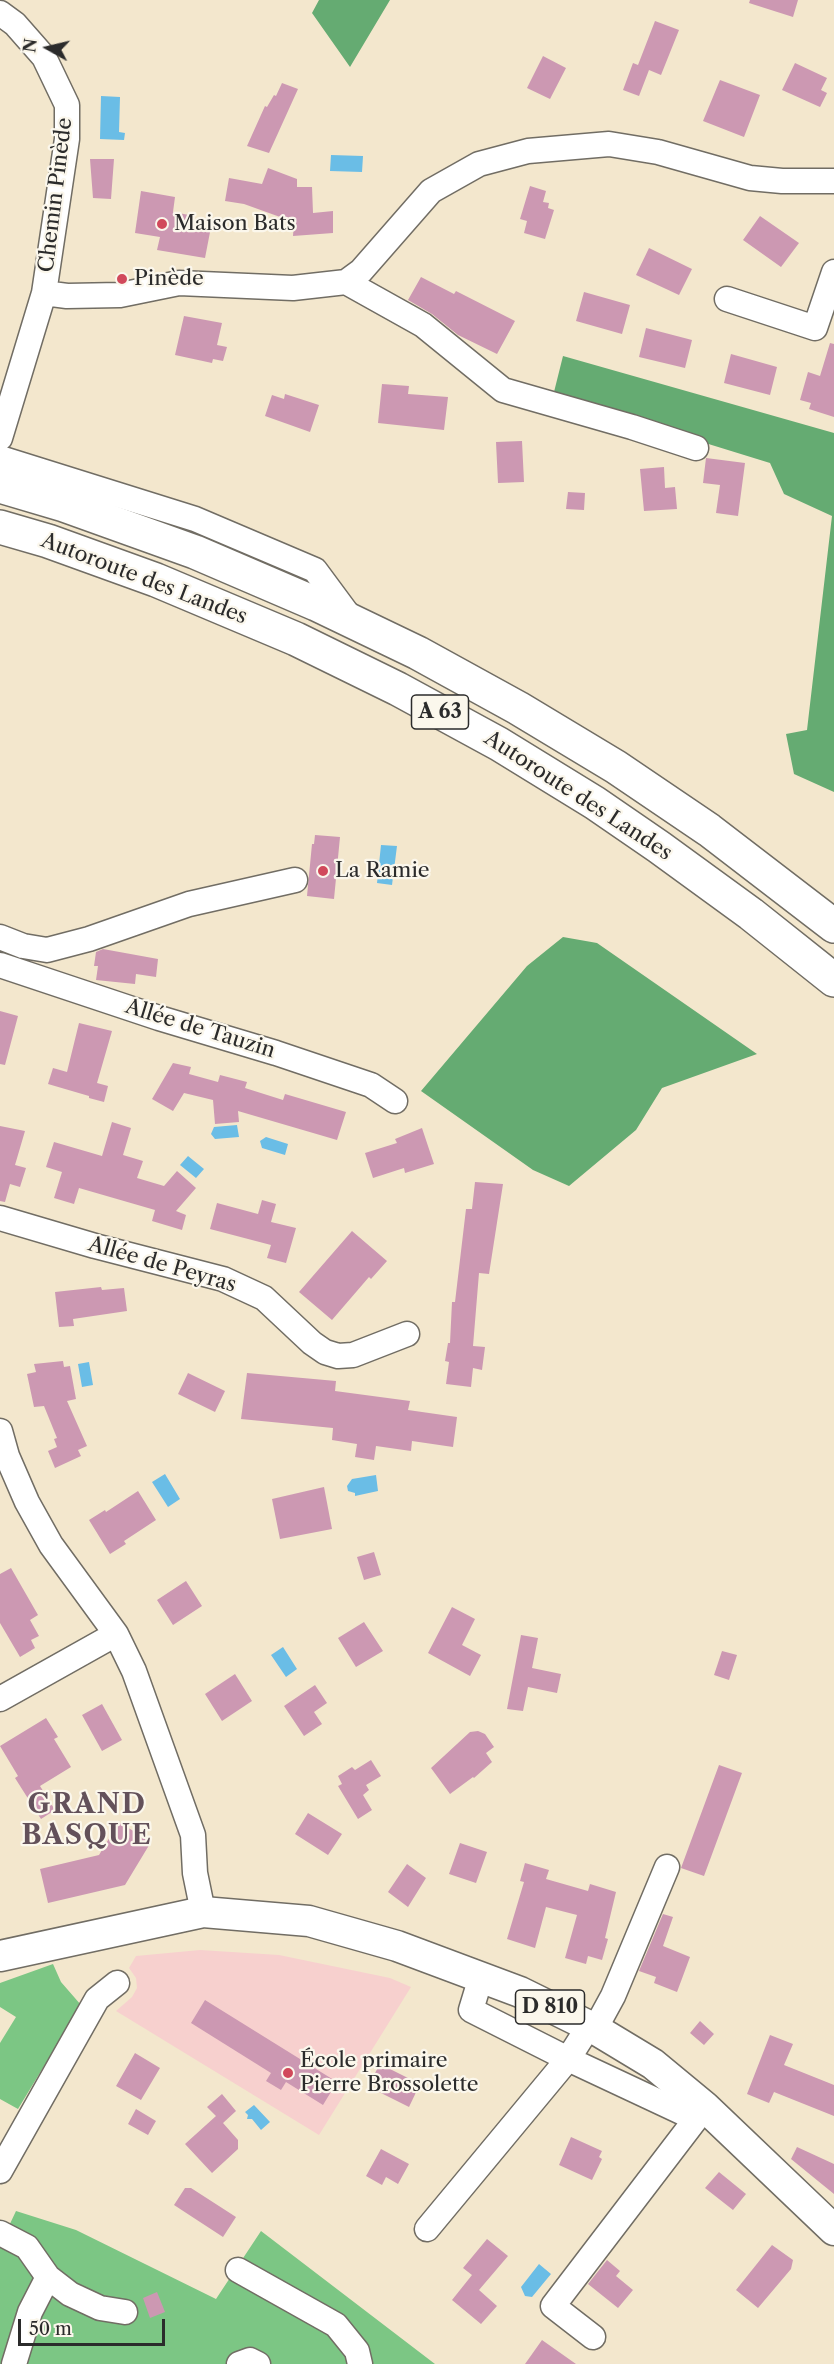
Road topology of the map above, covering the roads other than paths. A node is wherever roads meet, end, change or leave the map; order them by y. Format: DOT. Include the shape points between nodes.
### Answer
graph roads {
  1 [pos="0,13"];
  2 [pos="834,181"];
  3 [pos="834,272"];
  4 [pos="346,282"];
  5 [pos="44,293"];
  6 [pos="727,299"];
  7 [pos="0,438"];
  8 [pos="696,448"];
  9 [pos="0,458"];
  10 [pos="0,486"];
  11 [pos="0,527"];
  12 [pos="353,622"];
  13 [pos="295,880"];
  14 [pos="834,926"];
  15 [pos="0,937"];
  16 [pos="0,965"];
  17 [pos="834,980"];
  18 [pos="395,1101"];
  19 [pos="0,1218"];
  20 [pos="407,1334"];
  21 [pos="0,1431"];
  22 [pos="116,1634"];
  23 [pos="0,1699"];
  24 [pos="667,1867"];
  25 [pos="203,1912"];
  26 [pos="0,1956"];
  27 [pos="481,1977"];
  28 [pos="117,1983"];
  29 [pos="592,2027"];
  30 [pos="568,2059"];
  31 [pos="701,2113"];
  32 [pos="0,2171"];
  33 [pos="427,2229"];
  34 [pos="834,2230"];
  35 [pos="0,2233"];
  36 [pos="238,2270"];
  37 [pos="48,2277"];
  38 [pos="125,2312"];
  39 [pos="593,2337"];
  40 [pos="14,2364"];
  41 [pos="239,2364"];
  42 [pos="258,2364"];
  43 [pos="360,2364"];
  1 -- 5 [label="street, Chemin Pinède" via="44,57 67,105 67,139"];
  2 -- 4 [label="street" via="750,178 658,152 609,144 528,151 479,164 431,191 361,272"];
  3 -- 6 [label="street" via="815,328"];
  4 -- 5 [label="street" via="293,288 179,283 120,295"];
  4 -- 8 [label="street" via="423,325 503,390"];
  5 -- 7 [label="street, Chemin Pinède"];
  9 -- 12 [label="street" via="195,519 315,570"];
  10 -- 12 [label="highway, Autoroute des Landes / A 63" via="195,552"];
  11 -- 17 [label="highway, Autoroute des Landes / A 63" via="156,580 296,639 398,689 499,744 613,816 752,914"];
  12 -- 14 [label="highway, Autoroute des Landes / A 63" via="518,708 616,767 710,830"];
  13 -- 15 [label="street" via="189,904 47,950"];
  16 -- 18 [label="street, Allée de Tauzin" via="371,1085"];
  19 -- 20 [label="street, Allée de Peyras" via="223,1280 264,1298 312,1342 338,1356 353,1355"];
  21 -- 22 [label="street" via="27,1502 51,1545"];
  22 -- 23 [label="street"];
  22 -- 25 [label="street" via="134,1671 193,1835"];
  24 -- 29 [label="street" via="613,1996"];
  25 -- 26 [label="main road, D 810"];
  25 -- 27 [label="main road, D 810" via="309,1921 397,1946"];
  27 -- 29 [label="main road, D 810"];
  27 -- 30 [label="street" via="471,2010"];
  28 -- 32 [label="street" via="97,1999"];
  29 -- 30 [label="street"];
  29 -- 31 [label="main road, D 810" via="653,2064"];
  30 -- 31 [label="street"];
  30 -- 33 [label="street"];
  31 -- 34 [label="main road, D 810"];
  31 -- 39 [label="street" via="553,2306"];
  35 -- 37 [label="street" via="27,2247"];
  36 -- 43 [label="street" via="336,2325 357,2350"];
  37 -- 38 [label="street" via="70,2294 100,2308"];
  37 -- 40 [label="street" via="30,2312"];
  41 -- 42 [label="street"];
}
